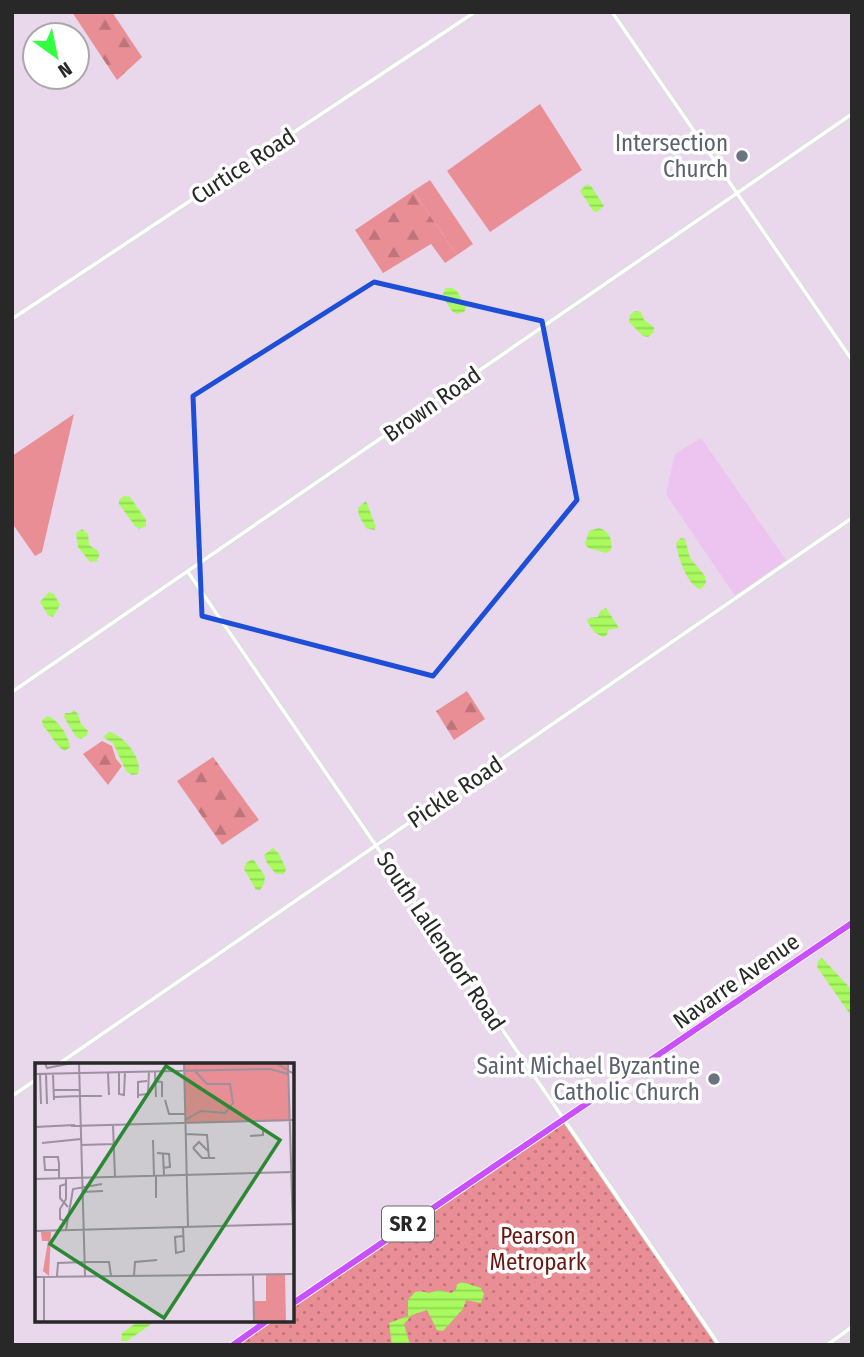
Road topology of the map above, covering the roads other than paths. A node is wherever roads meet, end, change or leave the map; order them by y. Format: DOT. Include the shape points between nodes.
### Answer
graph roads {
  1 [pos="475,12"];
  2 [pos="612,12"];
  3 [pos="852,114"];
  4 [pos="737,194"];
  5 [pos="12,319"];
  6 [pos="852,360"];
  7 [pos="852,519"];
  8 [pos="188,572"];
  9 [pos="12,692"];
  10 [pos="376,846"];
  11 [pos="852,923"];
  12 [pos="60,1063"];
  13 [pos="35,1080"];
  14 [pos="12,1096"];
  15 [pos="564,1117"];
  16 [pos="294,1303"];
  17 [pos="265,1322"];
  18 [pos="852,1327"];
  19 [pos="233,1345"];
  20 [pos="719,1345"];
  21 [pos="827,1345"];
  1 -- 5 [label="street, Curtice Road"];
  2 -- 4 [label="street"];
  3 -- 4 [label="street, Brown Road"];
  4 -- 6 [label="street"];
  4 -- 8 [label="street, Brown Road"];
  7 -- 10 [label="street, Pickle Road"];
  8 -- 9 [label="street, Brown Road"];
  8 -- 10 [label="street, South Lallendorf Road"];
  10 -- 12 [label="street, Pickle Road"];
  10 -- 15 [label="street, South Lallendorf Road"];
  11 -- 15 [label="highway, Navarre Avenue / SR 2"];
  13 -- 14 [label="street"];
  15 -- 16 [label="highway, Navarre Avenue / SR 2"];
  15 -- 20 [label="street, South Lallendorf Road"];
  17 -- 19 [label="highway"];
  18 -- 21 [label="street"];
}
